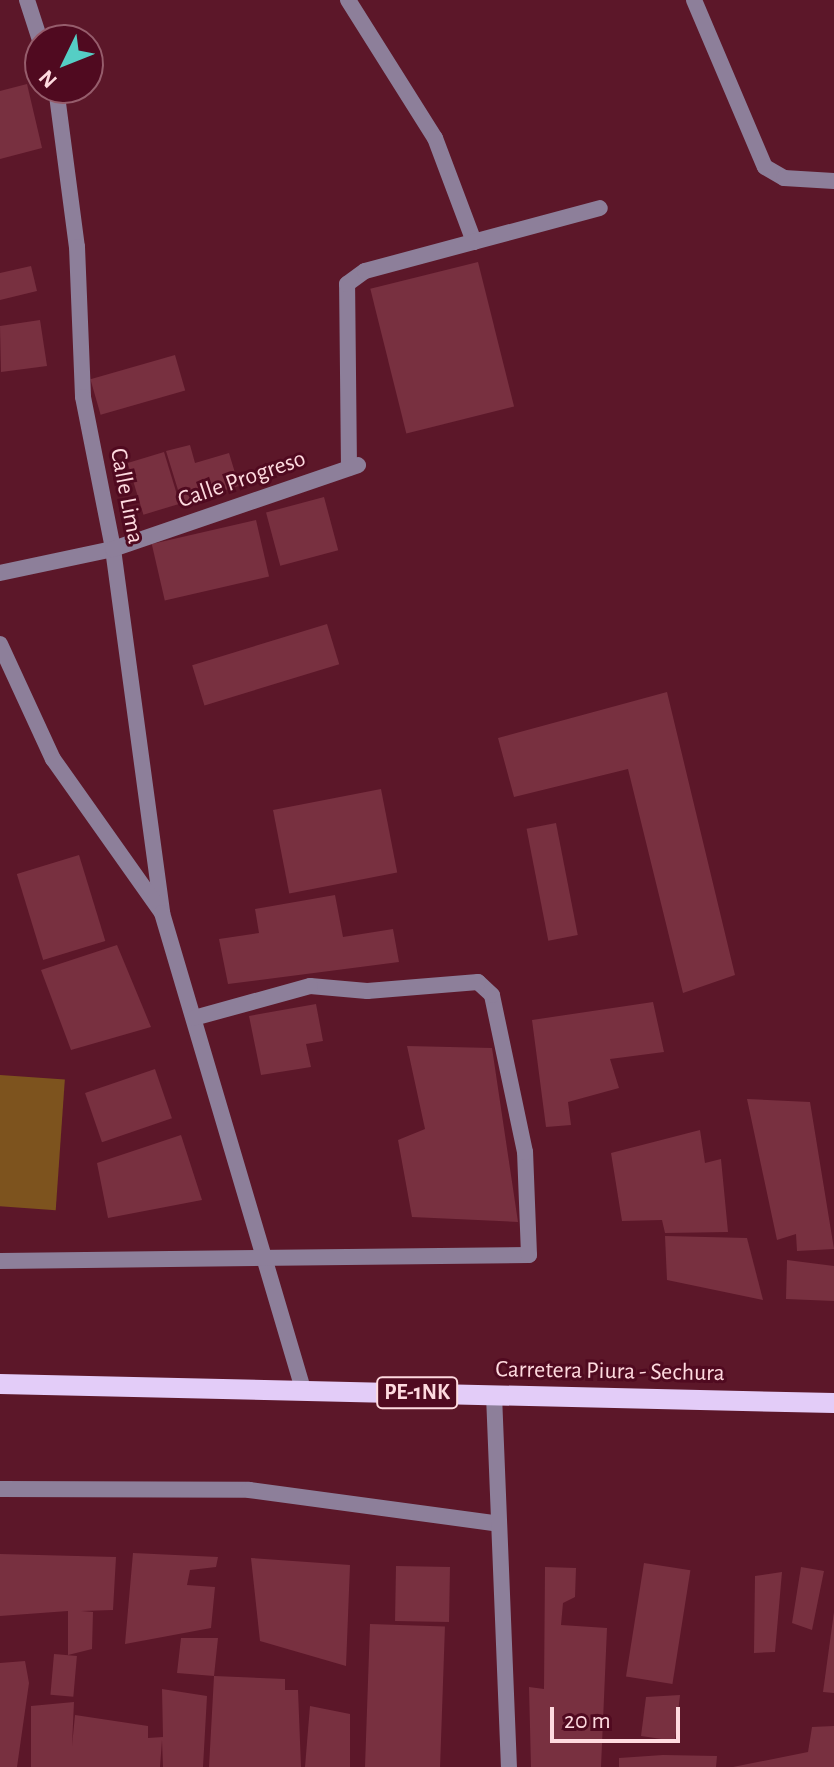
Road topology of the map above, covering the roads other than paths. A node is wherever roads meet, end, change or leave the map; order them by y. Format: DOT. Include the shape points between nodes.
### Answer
graph roads {
  1 [pos="27,0"];
  2 [pos="348,0"];
  3 [pos="694,0"];
  4 [pos="35,24"];
  5 [pos="58,104"];
  6 [pos="834,181"];
  7 [pos="600,208"];
  8 [pos="474,242"];
  9 [pos="113,549"];
  10 [pos="0,573"];
  11 [pos="0,644"];
  12 [pos="162,913"];
  13 [pos="194,1018"];
  14 [pos="0,1261"];
  15 [pos="266,1262"];
  16 [pos="0,1384"];
  17 [pos="304,1391"];
  18 [pos="494,1395"];
  19 [pos="834,1403"];
  20 [pos="0,1489"];
  21 [pos="499,1524"];
  22 [pos="509,1767"];
  1 -- 4 [label="street"];
  2 -- 8 [label="street" via="435,138"];
  3 -- 6 [label="street" via="765,167 784,178"];
  5 -- 9 [label="street, Calle Lima" via="77,247 83,397"];
  7 -- 8 [label="street"];
  8 -- 9 [label="street, Calle Progreso" via="365,271 347,284 354,467"];
  9 -- 10 [label="street, Calle Progreso"];
  9 -- 12 [label="street, Calle Lima"];
  11 -- 12 [label="street" via="53,759"];
  12 -- 13 [label="street"];
  13 -- 15 [label="street"];
  13 -- 15 [label="street" via="310,986 367,991 478,982 492,995 525,1152 529,1255"];
  14 -- 15 [label="street"];
  15 -- 17 [label="street"];
  16 -- 17 [label="main road, Carretera Piura - Sechura / PE-1NK"];
  17 -- 18 [label="main road, Carretera Piura - Sechura / PE-1NK"];
  18 -- 19 [label="main road, Carretera Piura - Sechura / PE-1NK"];
  18 -- 21 [label="street"];
  20 -- 21 [label="street" via="249,1490"];
  21 -- 22 [label="street"];
}
